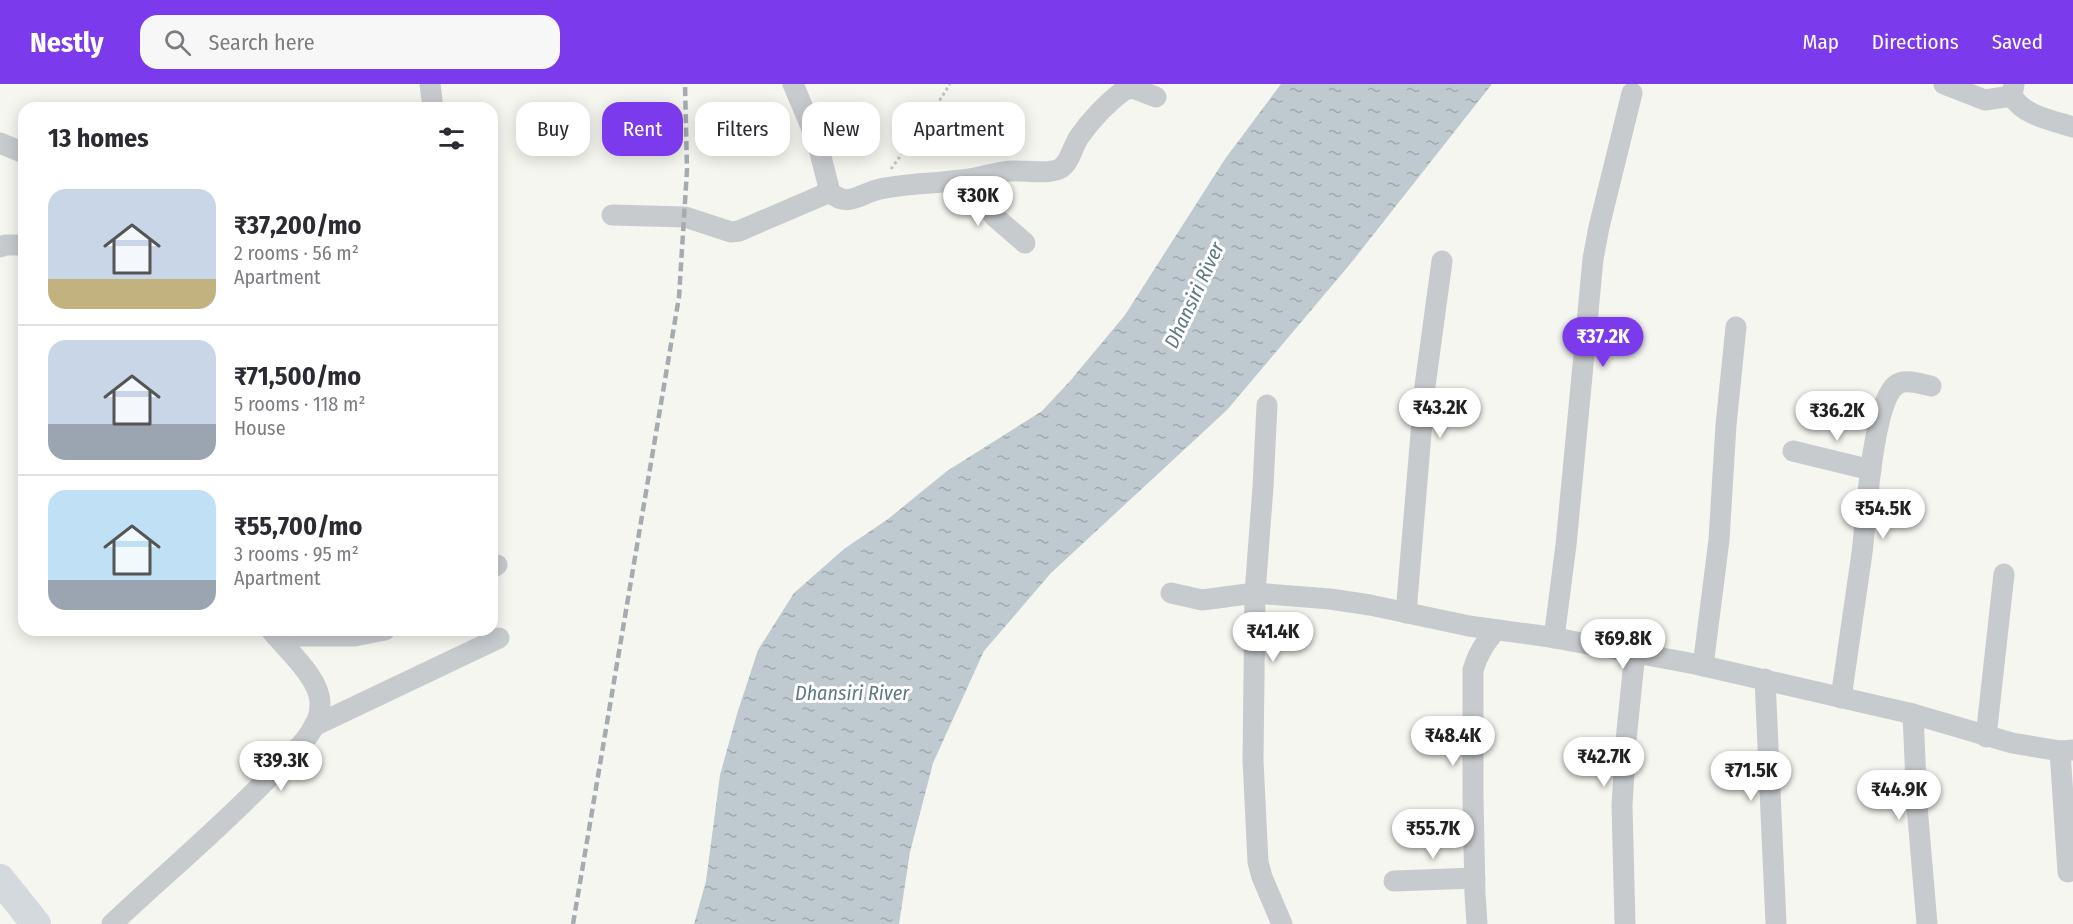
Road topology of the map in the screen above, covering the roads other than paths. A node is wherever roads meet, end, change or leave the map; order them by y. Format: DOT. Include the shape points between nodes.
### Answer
graph roads {
  1 [pos="430,84"];
  2 [pos="793,84"];
  3 [pos="1944,84"];
  4 [pos="2013,90"];
  5 [pos="1632,93"];
  6 [pos="1156,97"];
  7 [pos="432,102"];
  8 [pos="2073,127"];
  9 [pos="0,143"];
  10 [pos="18,150"];
  11 [pos="966,180"];
  12 [pos="830,192"];
  13 [pos="612,215"];
  14 [pos="1025,243"];
  15 [pos="18,245"];
  16 [pos="0,247"];
  17 [pos="1442,261"];
  18 [pos="1736,327"];
  19 [pos="1931,386"];
  20 [pos="1267,405"];
  21 [pos="1793,451"];
  22 [pos="1871,470"];
  23 [pos="2004,574"];
  24 [pos="1255,593"];
  25 [pos="1171,594"];
  26 [pos="1406,613"];
  27 [pos="1496,630"];
  28 [pos="276,636"];
  29 [pos="499,638"];
  30 [pos="1554,638"];
  31 [pos="1635,652"];
  32 [pos="1703,666"];
  33 [pos="1765,679"];
  34 [pos="1841,698"];
  35 [pos="1913,714"];
  36 [pos="314,726"];
  37 [pos="1986,737"];
  38 [pos="2066,751"];
  39 [pos="2068,872"];
  40 [pos="1475,878"];
  41 [pos="0,879"];
  42 [pos="1394,881"];
  43 [pos="36,924"];
  44 [pos="112,924"];
  45 [pos="1282,924"];
  46 [pos="1478,924"];
  47 [pos="1625,924"];
  48 [pos="1776,924"];
  49 [pos="1928,924"];
  1 -- 7 [label="street"];
  2 -- 12 [label="street" via="817,141"];
  3 -- 4 [label="street" via="1985,100"];
  4 -- 8 [label="street" via="2016,104 2024,110"];
  5 -- 30 [label="street" via="1593,259"];
  6 -- 11 [label="street" via="1126,88 1087,127 1065,165 1057,170 1004,172"];
  9 -- 10 [label="street"];
  11 -- 12 [label="street" via="896,185 843,200"];
  11 -- 14 [label="street" via="995,217"];
  12 -- 13 [label="street" via="731,232 685,217"];
  15 -- 16 [label="street"];
  17 -- 26 [label="street" via="1425,386"];
  18 -- 32 [label="street" via="1719,540"];
  19 -- 22 [label="street" via="1901,382 1890,392 1881,416"];
  20 -- 24 [label="street"];
  21 -- 22 [label="street"];
  22 -- 34 [label="street"];
  23 -- 37 [label="street"];
  24 -- 25 [label="street" via="1202,600"];
  24 -- 26 [label="street" via="1330,599"];
  24 -- 45 [label="street" via="1257,852 1262,877"];
  26 -- 27 [label="street"];
  27 -- 30 [label="street"];
  27 -- 40 [label="street" via="1483,645 1473,670"];
  28 -- 36 [label="street" via="318,690 321,703"];
  29 -- 36 [label="street"];
  30 -- 31 [label="street"];
  31 -- 32 [label="street"];
  31 -- 47 [label="street" via="1622,805"];
  32 -- 33 [label="street"];
  33 -- 34 [label="street"];
  33 -- 48 [label="street"];
  34 -- 35 [label="street"];
  35 -- 37 [label="street"];
  35 -- 49 [label="street"];
  36 -- 44 [label="street" via="262,785"];
  37 -- 38 [label="street"];
  38 -- 39 [label="street"];
  40 -- 42 [label="street"];
  40 -- 46 [label="street"];
  41 -- 43 [label="highway"];
}
